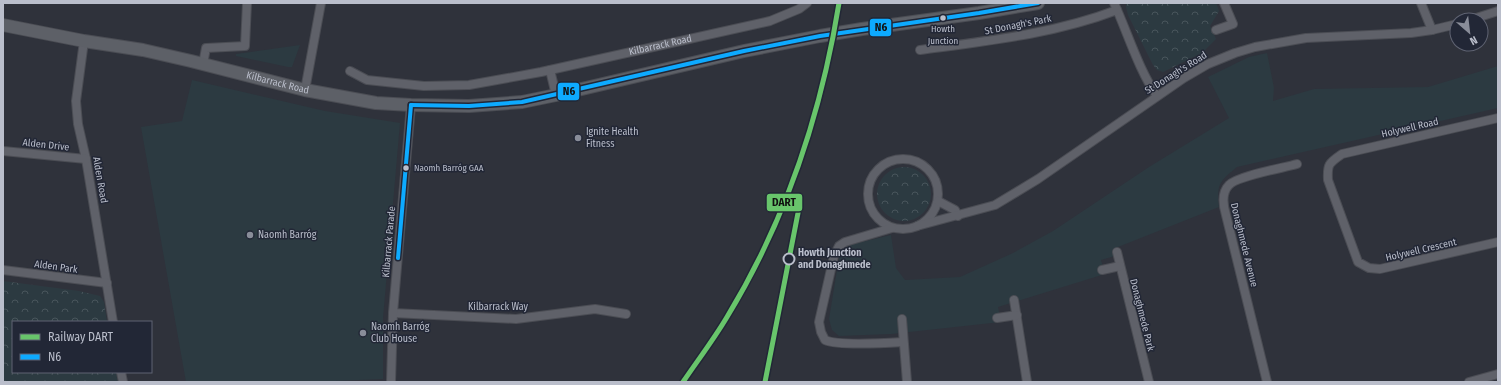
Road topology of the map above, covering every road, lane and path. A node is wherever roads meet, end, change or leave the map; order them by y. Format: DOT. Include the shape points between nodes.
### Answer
graph roads {
  1 [pos="247,3"];
  2 [pos="321,3"];
  3 [pos="807,3"];
  4 [pos="1038,3"];
  5 [pos="1224,3"];
  6 [pos="1421,3"];
  7 [pos="1115,6"];
  8 [pos="3,26"];
  9 [pos="1449,26"];
  10 [pos="1216,30"];
  11 [pos="1432,30"];
  12 [pos="84,41"];
  13 [pos="920,50"];
  14 [pos="203,64"];
  15 [pos="550,70"];
  16 [pos="350,71"];
  17 [pos="305,90"];
  18 [pos="556,95"];
  19 [pos="1157,96"];
  20 [pos="411,105"];
  21 [pos="1498,118"];
  22 [pos="3,151"];
  23 [pos="86,158"];
  24 [pos="1330,163"];
  25 [pos="1297,164"];
  26 [pos="938,201"];
  27 [pos="958,216"];
  28 [pos="917,226"];
  29 [pos="892,228"];
  30 [pos="1498,242"];
  31 [pos="1117,252"];
  32 [pos="1120,266"];
  33 [pos="3,270"];
  34 [pos="1102,270"];
  35 [pos="107,284"];
  36 [pos="1014,300"];
  37 [pos="393,313"];
  38 [pos="626,314"];
  39 [pos="1017,315"];
  40 [pos="997,318"];
  41 [pos="902,319"];
  42 [pos="113,321"];
  43 [pos="903,342"];
  44 [pos="1498,374"];
  45 [pos="391,382"];
  46 [pos="908,382"];
  47 [pos="1027,382"];
  48 [pos="1149,382"];
  49 [pos="1267,382"];
  50 [pos="1473,382"];
  1 -- 14 [label="street" via="245,46 206,48"];
  2 -- 17 [label="street"];
  3 -- 15 [label="street, Kilbarrack Road" via="799,10 770,21"];
  4 -- 18 [label="main road, Kilbarrack Road" via="820,36"];
  5 -- 10 [label="street" via="1233,24"];
  6 -- 11 [label="street"];
  7 -- 13 [label="street, St Donagh's Park" via="1079,23 1005,39"];
  7 -- 19 [label="street, St Donagh's Park" via="1144,74"];
  8 -- 12 [label="main road, Kilbarrack Road"];
  9 -- 11 [label="street, St Donagh's Road"];
  11 -- 19 [label="street, St Donagh's Road" via="1306,38 1255,47 1208,64"];
  12 -- 14 [label="main road, Kilbarrack Road" via="143,50"];
  12 -- 23 [label="street, Alden Road" via="76,101 78,124"];
  14 -- 17 [label="main road, Kilbarrack Road"];
  15 -- 16 [label="street, Kilbarrack Road" via="469,85 424,86 367,80"];
  15 -- 18 [label="street"];
  17 -- 20 [label="main road, Kilbarrack Road" via="376,103"];
  18 -- 20 [label="main road, Kilbarrack Road" via="522,102 469,106"];
  19 -- 27 [label="street, St Donagh's Road" via="1007,198 995,205"];
  20 -- 37 [label="street, Kilbarrack Parade"];
  21 -- 24 [label="street, Holywell Road" via="1342,154"];
  22 -- 23 [label="street, Alden Drive"];
  23 -- 35 [label="street, Alden Road"];
  24 -- 30 [label="street, Holywell Crescent" via="1327,167 1328,180 1349,240 1358,262 1369,268 1380,269"];
  25 -- 49 [label="street, Donaghmede Avenue" via="1237,179 1228,186 1222,198"];
  26 -- 27 [label="street" via="955,210"];
  26 -- 28 [label="street" via="934,212"];
  26 -- 29 [label="street" via="939,189 935,178 919,162 908,159 885,164 876,171 870,181 869,204 882,223"];
  27 -- 28 [label="street, St Donagh's Road"];
  28 -- 29 [label="street, St Donagh's Road" via="905,229"];
  29 -- 43 [label="street, St Donagh's Road" via="839,246 834,256 819,322 824,340 828,342"];
  31 -- 32 [label="street, Donaghmede Park"];
  32 -- 34 [label="street"];
  32 -- 48 [label="street, Donaghmede Park"];
  33 -- 35 [label="street, Alden Park"];
  35 -- 42 [label="street, Alden Road"];
  36 -- 39 [label="street"];
  37 -- 38 [label="street, Kilbarrack Way" via="516,319 595,309"];
  37 -- 45 [label="street, Kilbarrack Parade"];
  39 -- 40 [label="street"];
  39 -- 47 [label="street"];
  41 -- 43 [label="street"];
  43 -- 46 [label="street"];
  44 -- 50 [label="street"];
}
